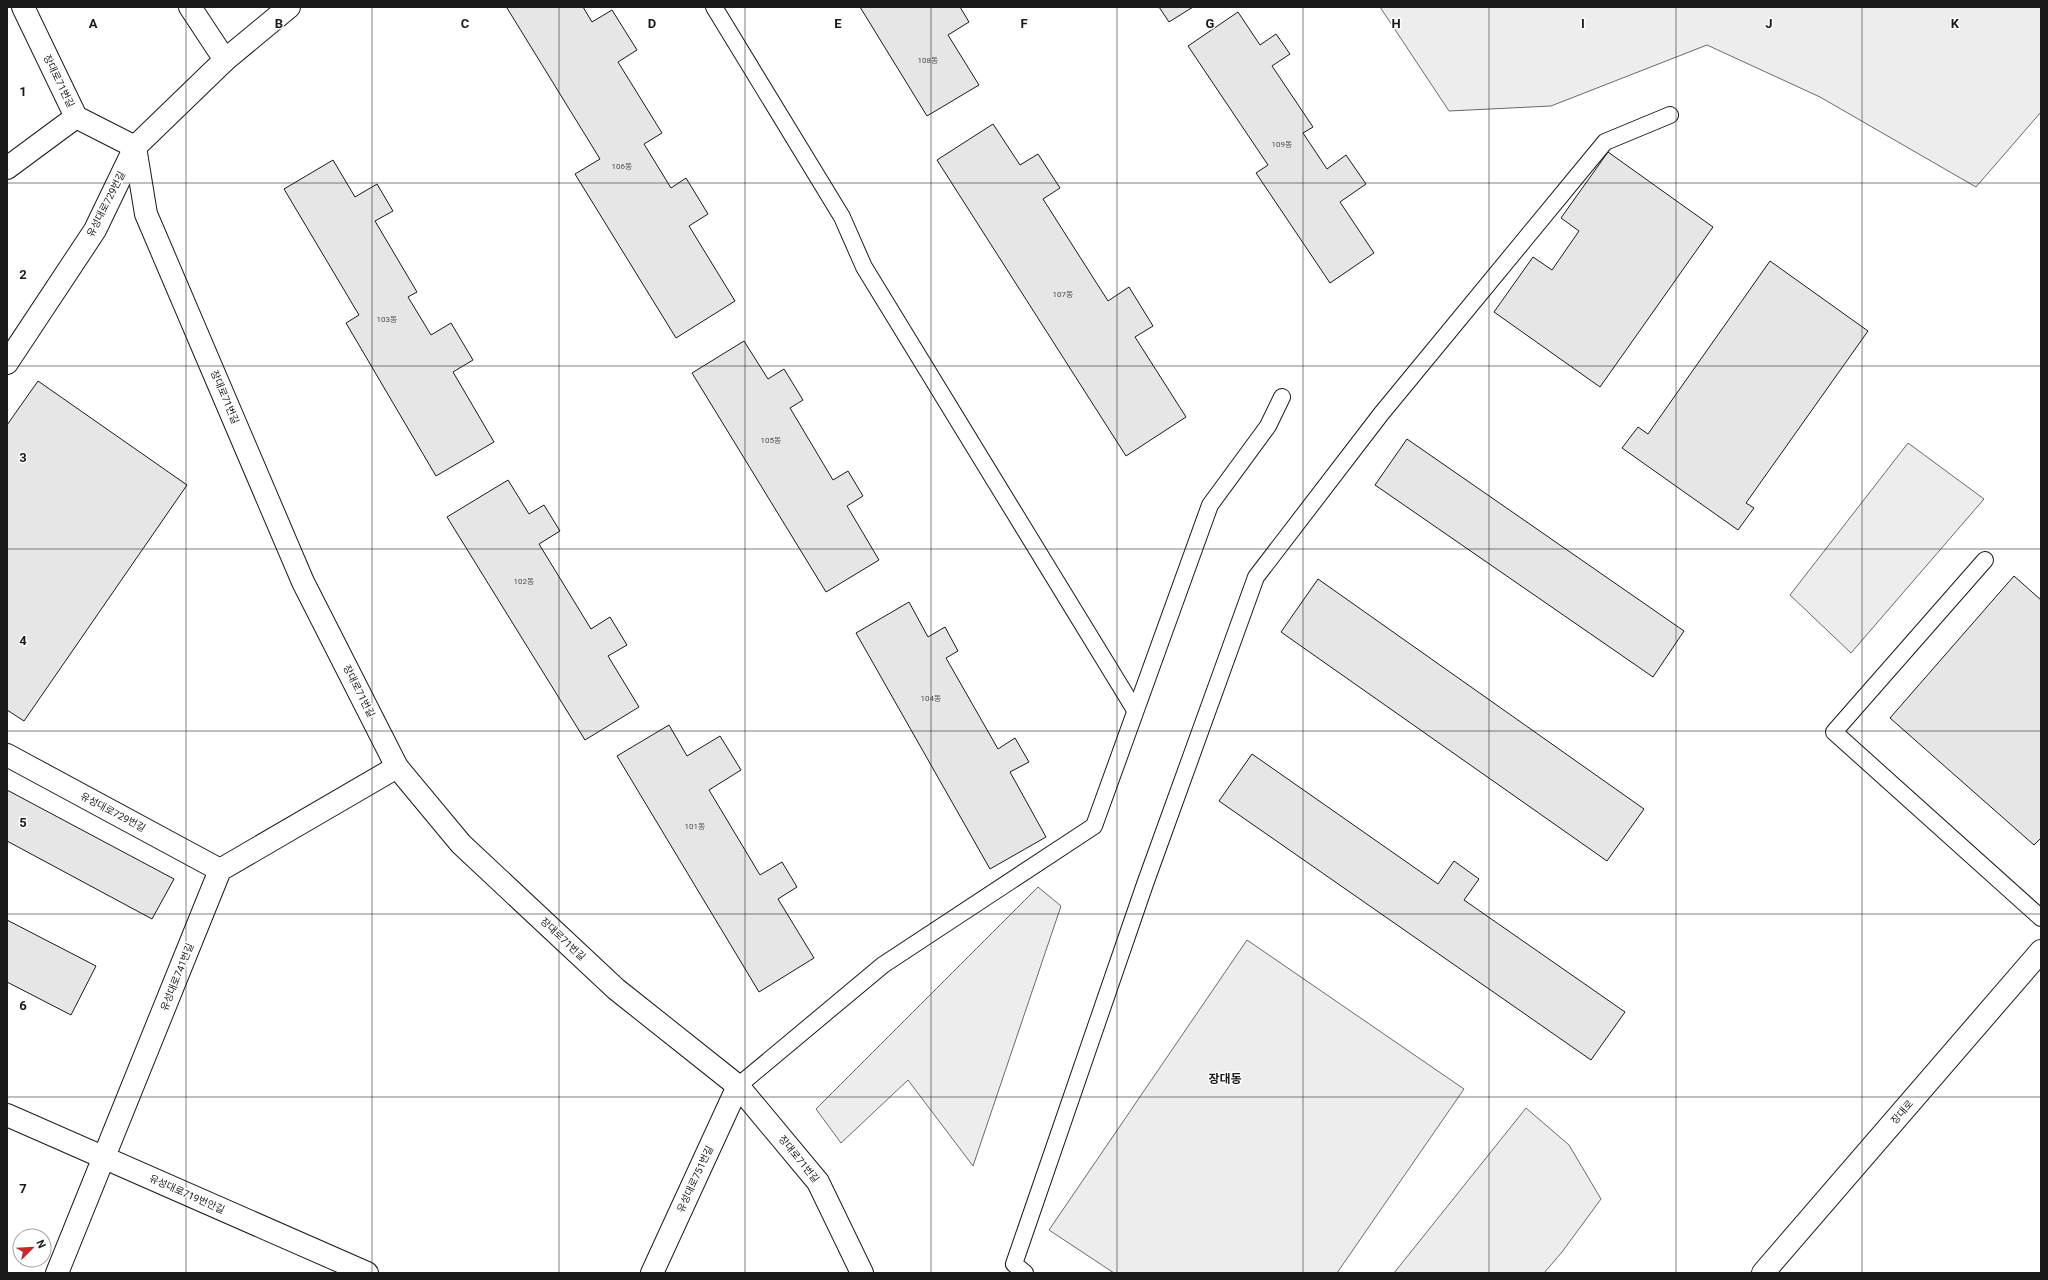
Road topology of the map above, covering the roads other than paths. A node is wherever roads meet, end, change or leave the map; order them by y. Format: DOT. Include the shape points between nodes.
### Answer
graph roads {
  1 [pos="23,7"];
  2 [pos="190,7"];
  3 [pos="289,7"];
  4 [pos="714,7"];
  5 [pos="225,60"];
  6 [pos="1670,115"];
  7 [pos="76,117"];
  8 [pos="135,147"];
  9 [pos="7,168"];
  10 [pos="7,363"];
  11 [pos="1282,397"];
  12 [pos="1985,560"];
  13 [pos="1136,710"];
  14 [pos="7,755"];
  15 [pos="397,767"];
  16 [pos="220,870"];
  17 [pos="2041,918"];
  18 [pos="2041,952"];
  19 [pos="738,1086"];
  20 [pos="7,1115"];
  21 [pos="104,1157"];
  22 [pos="57,1273"];
  23 [pos="367,1273"];
  24 [pos="652,1273"];
  25 [pos="862,1273"];
  26 [pos="1025,1273"];
  27 [pos="1763,1273"];
  1 -- 7 [label="street, 장대로71번길"];
  2 -- 5 [label="street"];
  3 -- 5 [label="street, 유성대로729번길"];
  4 -- 13 [label="lane" via="842,217 864,267"];
  5 -- 8 [label="street, 유성대로729번길"];
  6 -- 26 [label="lane" via="1605,142 1381,414 1256,577 1145,884 1014,1264"];
  7 -- 8 [label="street, 장대로71번길"];
  7 -- 9 [label="street"];
  8 -- 10 [label="street, 유성대로729번길" via="95,230"];
  8 -- 15 [label="street, 장대로71번길" via="146,214 303,582"];
  11 -- 13 [label="lane" via="1268,426 1210,505"];
  12 -- 17 [label="lane" via="1834,732"];
  13 -- 19 [label="lane" via="1094,826 883,965"];
  14 -- 16 [label="street, 유성대로729번길"];
  15 -- 16 [label="street"];
  15 -- 19 [label="street, 장대로71번길" via="461,844 616,989"];
  16 -- 21 [label="street, 유성대로741번길"];
  18 -- 27 [label="street, 장대로"];
  19 -- 24 [label="street, 유성대로751번길"];
  19 -- 25 [label="street, 장대로71번길" via="818,1182"];
  20 -- 21 [label="street, 유성대로719번안길"];
  21 -- 22 [label="street, 유성대로741번길"];
  21 -- 23 [label="street, 유성대로719번안길"];
}
